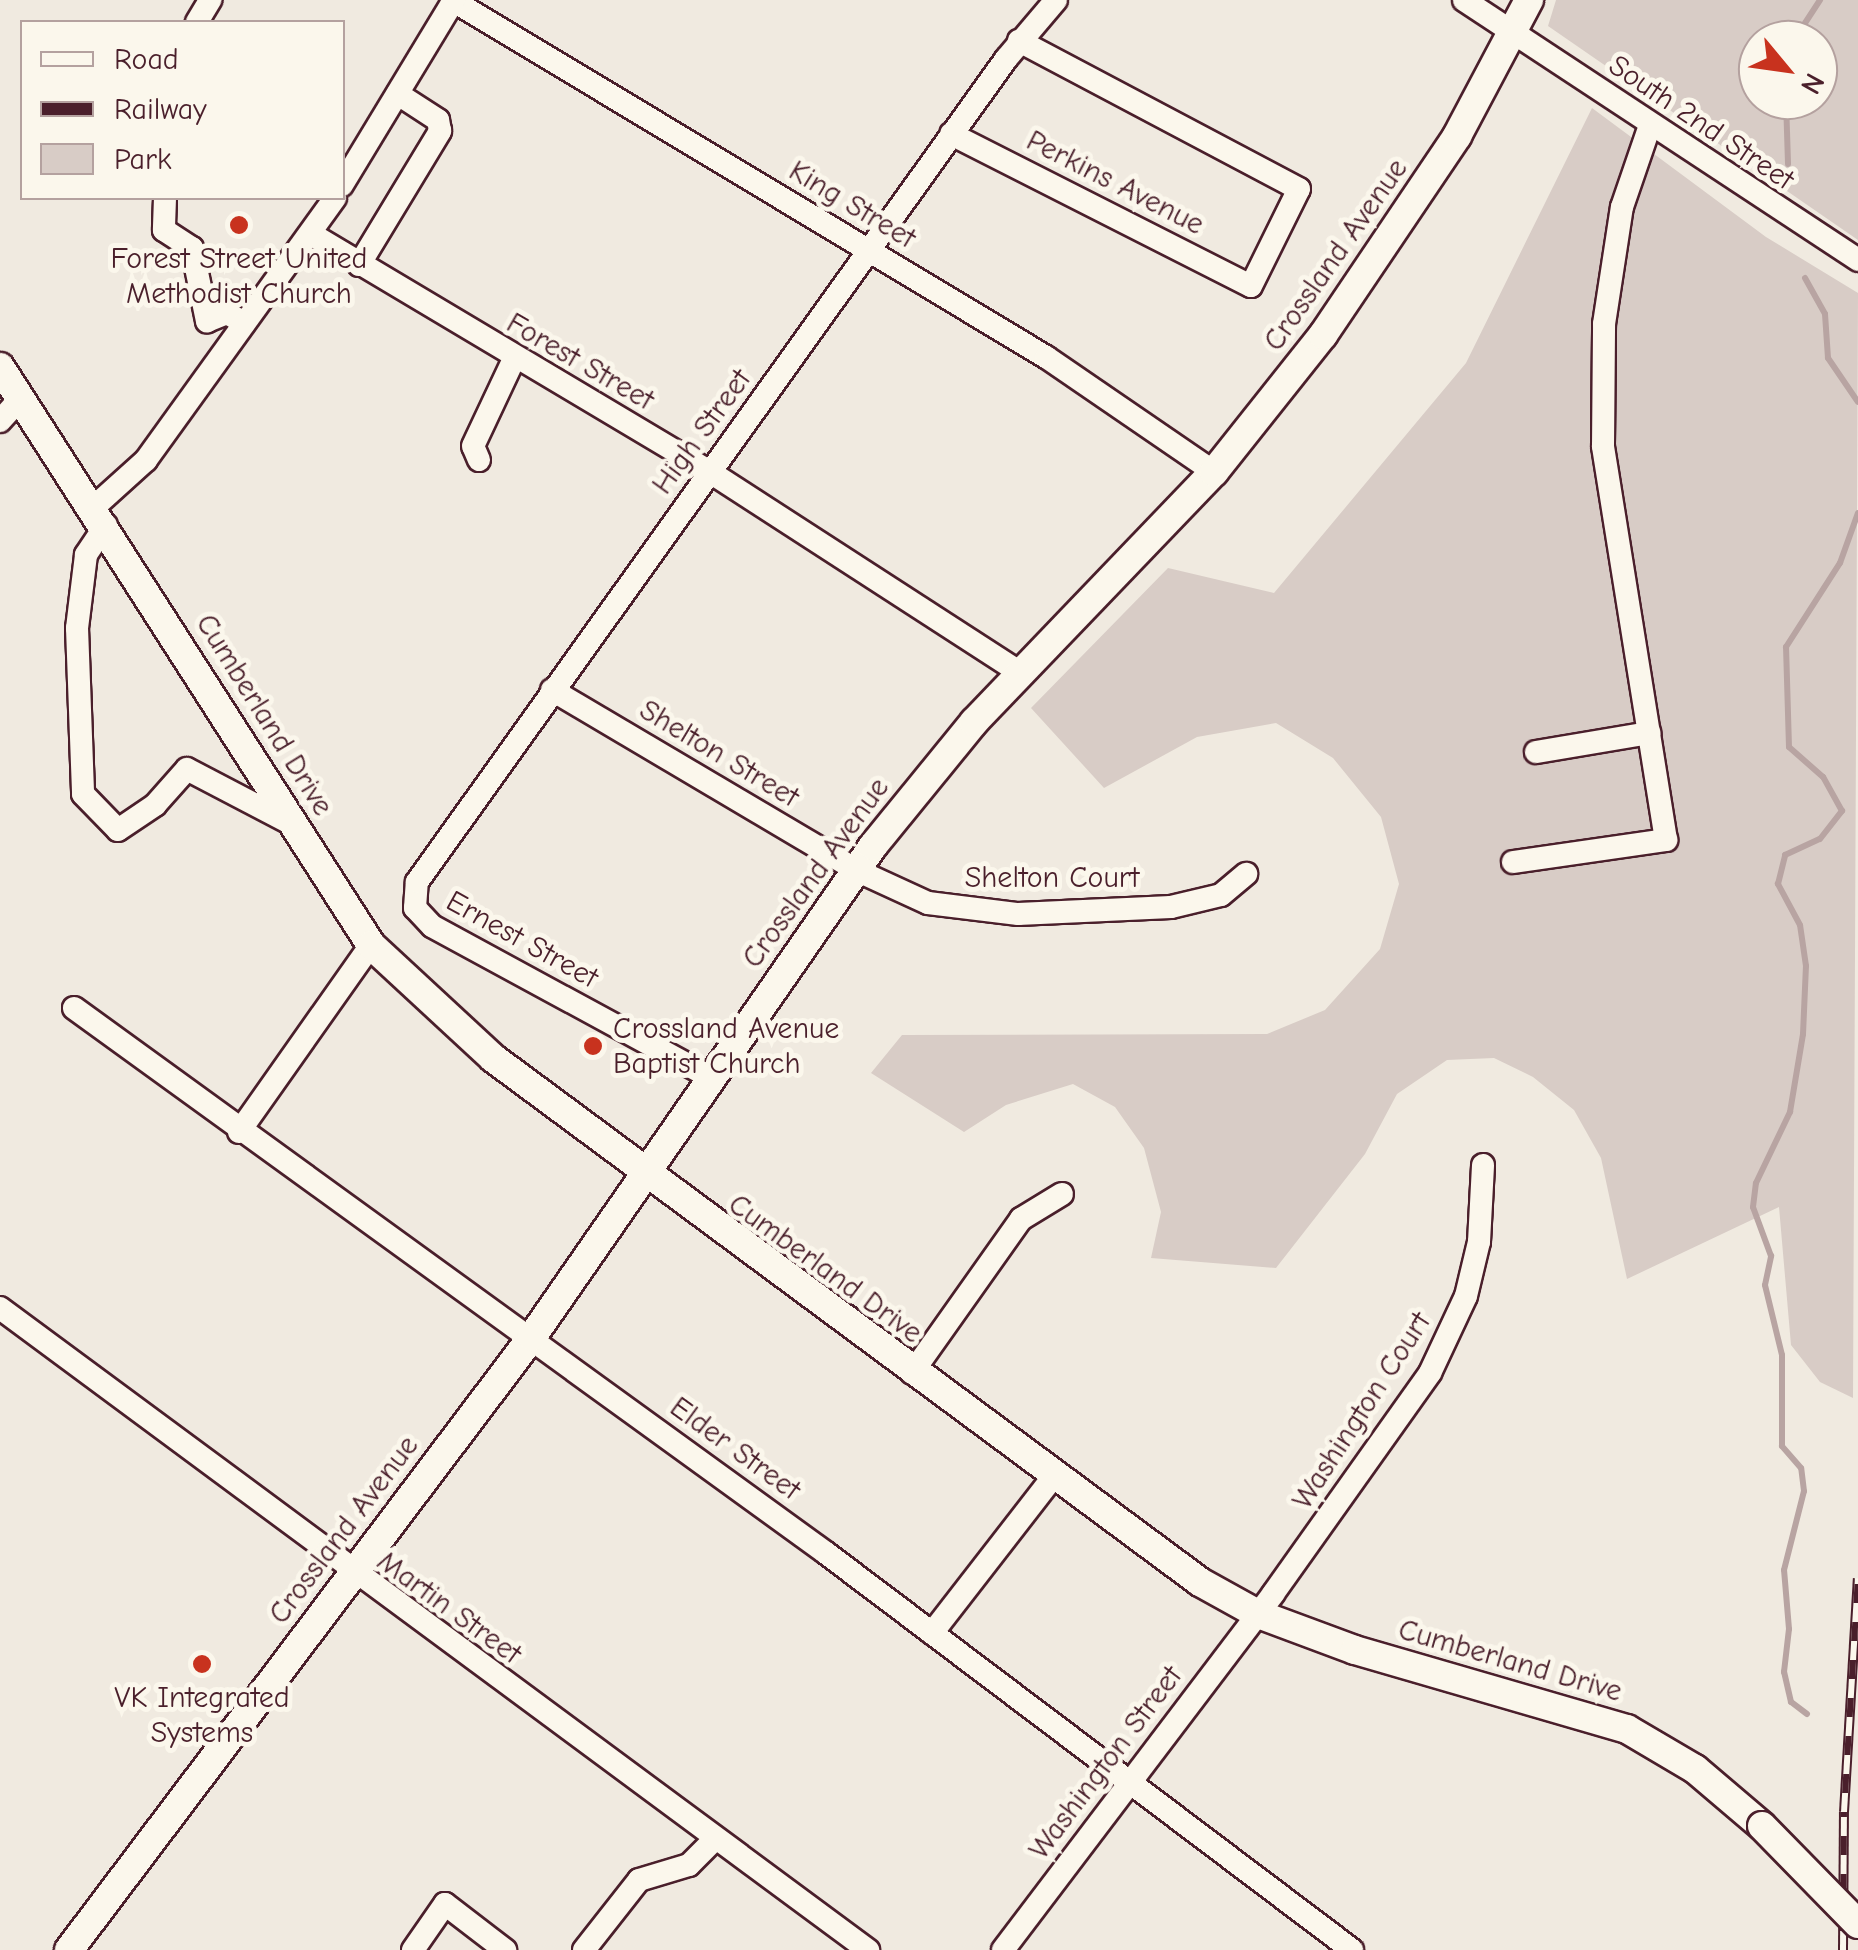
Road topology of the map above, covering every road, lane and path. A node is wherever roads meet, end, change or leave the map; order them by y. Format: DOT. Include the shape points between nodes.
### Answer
graph roads {
  1 [pos="453,0"];
  2 [pos="1056,0"];
  3 [pos="1464,0"];
  4 [pos="1529,0"];
  5 [pos="1514,31"];
  6 [pos="1020,42"];
  7 [pos="398,94"];
  8 [pos="1650,125"];
  9 [pos="951,134"];
  10 [pos="345,180"];
  11 [pos="166,200"];
  12 [pos="334,200"];
  13 [pos="311,234"];
  14 [pos="870,251"];
  15 [pos="1858,260"];
  16 [pos="360,264"];
  17 [pos="244,323"];
  18 [pos="514,359"];
  19 [pos="0,367"];
  20 [pos="21,398"];
  21 [pos="0,421"];
  22 [pos="479,460"];
  23 [pos="710,472"];
  24 [pos="1214,472"];
  25 [pos="100,516"];
  26 [pos="1021,673"];
  27 [pos="552,690"];
  28 [pos="1649,732"];
  29 [pos="1536,752"];
  30 [pos="296,826"];
  31 [pos="1514,862"];
  32 [pos="856,870"];
  33 [pos="1246,874"];
  34 [pos="415,908"];
  35 [pos="371,945"];
  36 [pos="74,1008"];
  37 [pos="710,1077"];
  38 [pos="239,1132"];
  39 [pos="1483,1165"];
  40 [pos="646,1177"];
  41 [pos="1062,1194"];
  42 [pos="0,1308"];
  43 [pos="532,1337"];
  44 [pos="912,1374"];
  45 [pos="1053,1477"];
  46 [pos="352,1574"];
  47 [pos="1258,1614"];
  48 [pos="932,1633"];
  49 [pos="1126,1782"];
  50 [pos="715,1838"];
  51 [pos="1858,1924"];
  52 [pos="418,1943"];
  53 [pos="69,1950"];
  54 [pos="443,1950"];
  55 [pos="504,1950"];
  56 [pos="584,1950"];
  57 [pos="868,1950"];
  58 [pos="1003,1950"];
  59 [pos="1352,1950"];
  1 -- 7 [label="street"];
  1 -- 14 [label="street, King Street"];
  2 -- 6 [label="street, High Street"];
  3 -- 5 [label="street"];
  4 -- 5 [label="main road, Crossland Avenue"];
  5 -- 8 [label="street, South 2nd Street"];
  5 -- 24 [label="main road, Crossland Avenue" via="1408,214"];
  6 -- 9 [label="street, High Street"];
  6 -- 9 [label="street, Perkins Avenue" via="1299,189 1250,286"];
  7 -- 10 [label="street"];
  7 -- 16 [label="street" via="438,120 440,131"];
  8 -- 15 [label="street, South 2nd Street"];
  8 -- 28 [label="street" via="1622,207 1604,324 1603,429"];
  9 -- 14 [label="street, High Street"];
  11 -- 17 [label="street" via="164,230 192,248 206,321 227,313"];
  12 -- 13 [label="street"];
  13 -- 16 [label="street, Forest Street"];
  13 -- 17 [label="street"];
  14 -- 23 [label="street, High Street"];
  14 -- 24 [label="street, King Street" via="1046,357"];
  16 -- 18 [label="street, Forest Street"];
  17 -- 25 [label="street"];
  18 -- 22 [label="street" via="474,446"];
  18 -- 23 [label="street, Forest Street"];
  19 -- 20 [label="main road, Cumberland Drive"];
  20 -- 21 [label="street"];
  20 -- 25 [label="main road, Cumberland Drive"];
  23 -- 26 [label="street, Forest Street"];
  23 -- 27 [label="street, High Street"];
  24 -- 26 [label="main road, Crossland Avenue"];
  25 -- 30 [label="main road, Cumberland Drive"];
  25 -- 30 [label="street" via="86,555 77,628 83,794 118,830 155,805 186,769"];
  26 -- 32 [label="main road, Crossland Avenue"];
  27 -- 32 [label="street, Shelton Street"];
  27 -- 34 [label="street, High Street" via="424,867"];
  28 -- 29 [label="street"];
  28 -- 31 [label="street" via="1666,840"];
  30 -- 35 [label="main road, Cumberland Drive"];
  32 -- 33 [label="street, Shelton Court" via="928,903 1050,914 1202,902"];
  32 -- 37 [label="main road, Crossland Avenue"];
  34 -- 37 [label="street, Ernest Street" via="447,935"];
  35 -- 38 [label="street"];
  35 -- 40 [label="main road, Cumberland Drive" via="493,1058"];
  36 -- 38 [label="street, Elder Street"];
  37 -- 40 [label="main road, Crossland Avenue"];
  38 -- 43 [label="street, Elder Street"];
  39 -- 47 [label="street, Washington Court" via="1479,1242 1452,1334"];
  40 -- 43 [label="main road, Crossland Avenue"];
  40 -- 44 [label="main road, Cumberland Drive"];
  41 -- 44 [label="street" via="1021,1219"];
  42 -- 46 [label="street, Martin Street"];
  43 -- 46 [label="main road, Crossland Avenue"];
  43 -- 48 [label="street, Elder Street"];
  44 -- 45 [label="main road, Cumberland Drive"];
  45 -- 47 [label="main road, Cumberland Drive" via="1200,1582"];
  45 -- 48 [label="street"];
  46 -- 50 [label="street, Martin Street"];
  46 -- 53 [label="main road, Crossland Avenue"];
  47 -- 49 [label="street, Washington Street"];
  47 -- 51 [label="main road, Cumberland Drive, bridge" via="1627,1729 1695,1769"];
  48 -- 49 [label="street, Elder Street"];
  49 -- 58 [label="street, Washington Street"];
  49 -- 59 [label="street, Elder Street"];
  50 -- 56 [label="street" via="690,1865 638,1880"];
  50 -- 57 [label="street, Martin Street"];
  52 -- 54 [label="street"];
  52 -- 55 [label="street" via="446,1904"];
}
